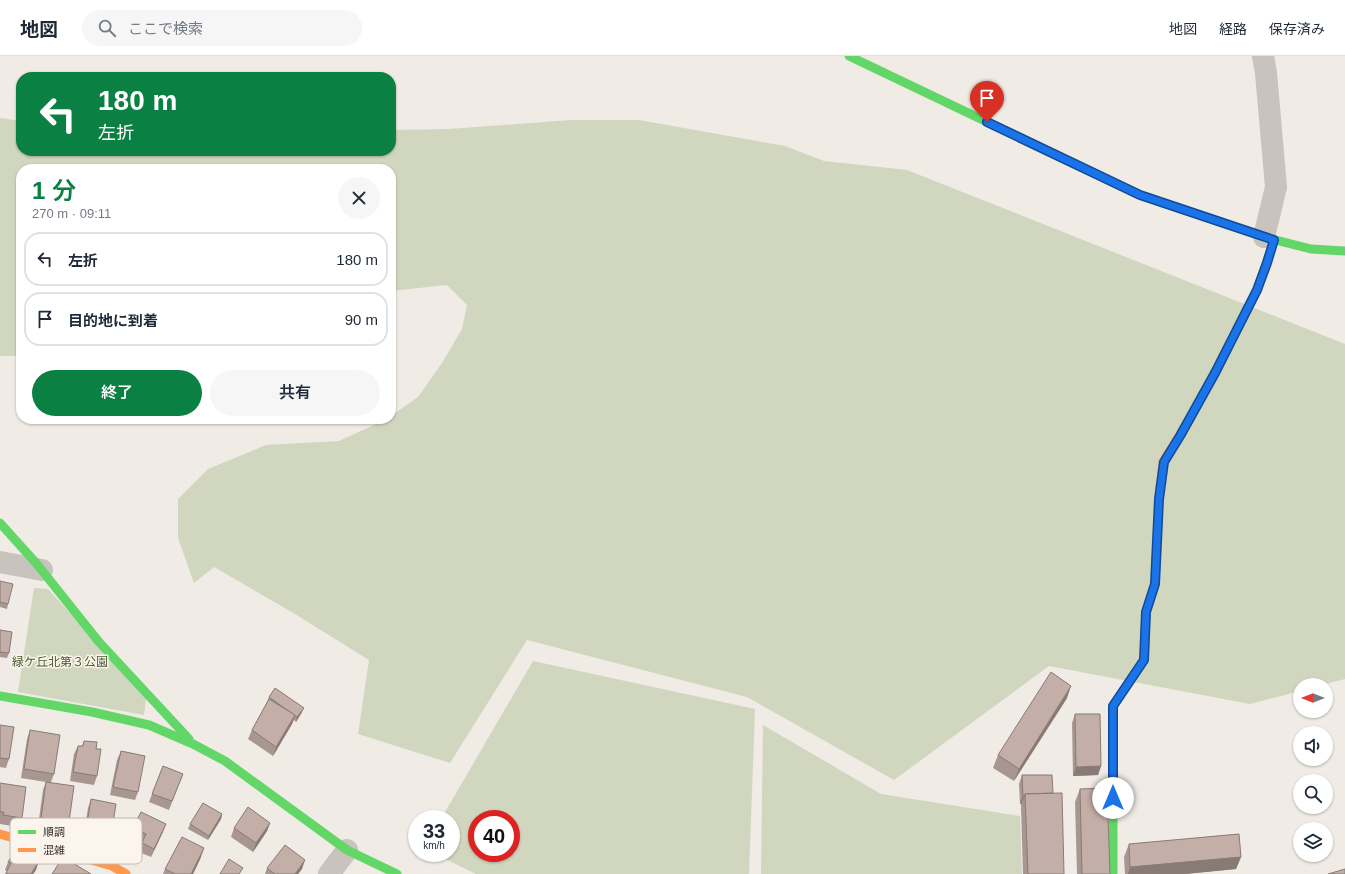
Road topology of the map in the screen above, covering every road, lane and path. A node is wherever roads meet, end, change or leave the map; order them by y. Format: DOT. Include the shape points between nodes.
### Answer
graph roads {
  1 [pos="849,56"];
  2 [pos="1263,56"];
  3 [pos="1269,238"];
  4 [pos="1345,252"];
  5 [pos="0,523"];
  6 [pos="0,562"];
  7 [pos="42,570"];
  8 [pos="0,696"];
  9 [pos="193,744"];
  10 [pos="0,834"];
  11 [pos="10,837"];
  12 [pos="347,850"];
  13 [pos="93,864"];
  14 [pos="115,871"];
  15 [pos="329,874"];
  16 [pos="397,874"];
  17 [pos="1113,874"];
  1 -- 3 [label="street" via="1140,195"];
  2 -- 3 [label="street" via="1276,187"];
  3 -- 4 [label="street" via="1311,249"];
  3 -- 17 [label="street" via="1267,263 1253,297 1221,361 1164,462 1159,499 1155,584 1146,612 1144,660 1113,706"];
  5 -- 7 [label="street"];
  6 -- 7 [label="street"];
  7 -- 9 [label="street" via="99,642"];
  8 -- 9 [label="street" via="149,725"];
  9 -- 12 [label="street" via="225,761"];
  10 -- 11 [label="street"];
  12 -- 15 [label="street"];
  12 -- 16 [label="street"];
  13 -- 14 [label="street"];
}
